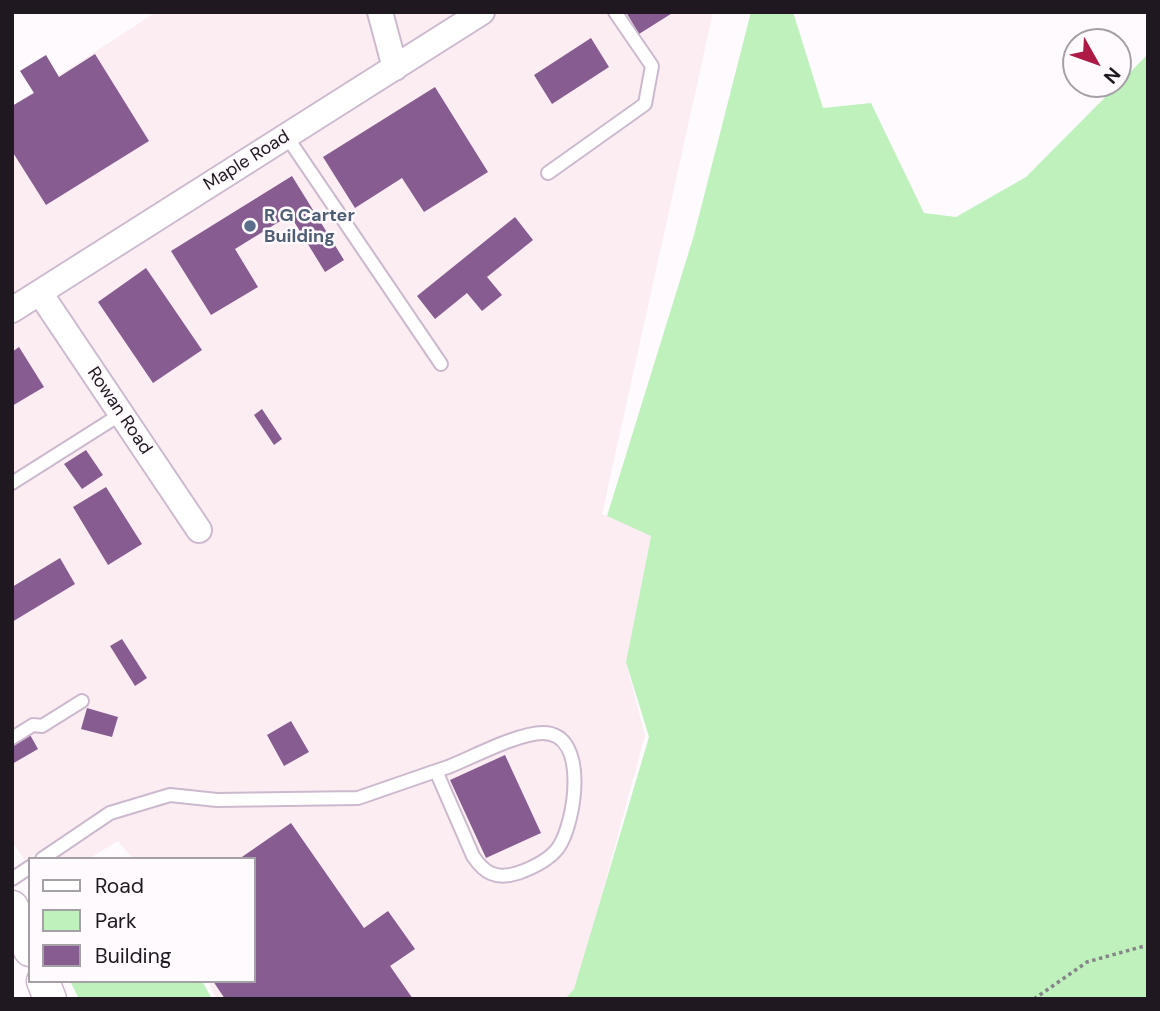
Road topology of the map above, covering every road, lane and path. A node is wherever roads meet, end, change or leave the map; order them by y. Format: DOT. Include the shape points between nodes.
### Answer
graph roads {
  1 [pos="380,12"];
  2 [pos="482,12"];
  3 [pos="615,12"];
  4 [pos="395,68"];
  5 [pos="287,136"];
  6 [pos="548,173"];
  7 [pos="40,293"];
  8 [pos="12,310"];
  9 [pos="441,364"];
  10 [pos="121,414"];
  11 [pos="12,483"];
  12 [pos="199,530"];
  13 [pos="82,701"];
  14 [pos="12,738"];
  15 [pos="436,771"];
  16 [pos="45,857"];
  17 [pos="28,868"];
  18 [pos="12,879"];
  19 [pos="12,907"];
  20 [pos="28,945"];
  21 [pos="1148,945"];
  22 [pos="1034,999"];
  1 -- 4 [label="street"];
  2 -- 4 [label="street, Maple Road"];
  3 -- 6 [label="lane" via="652,66 645,104"];
  4 -- 5 [label="street, Maple Road"];
  5 -- 7 [label="street, Maple Road"];
  5 -- 9 [label="lane"];
  7 -- 8 [label="street, Maple Road"];
  7 -- 10 [label="street, Rowan Road"];
  10 -- 11 [label="lane"];
  10 -- 12 [label="street, Rowan Road"];
  13 -- 14 [label="lane"];
  15 -- 15 [label="lane" via="527,735 546,733 561,739 574,768 575,799 567,832 557,850 533,867 511,875 481,869"];
  15 -- 16 [label="lane" via="358,798 217,800 170,794 110,813"];
  17 -- 18 [label="lane"];
  19 -- 20 [label="street"];
  21 -- 22 [label="path" via="1087,962"];
}
